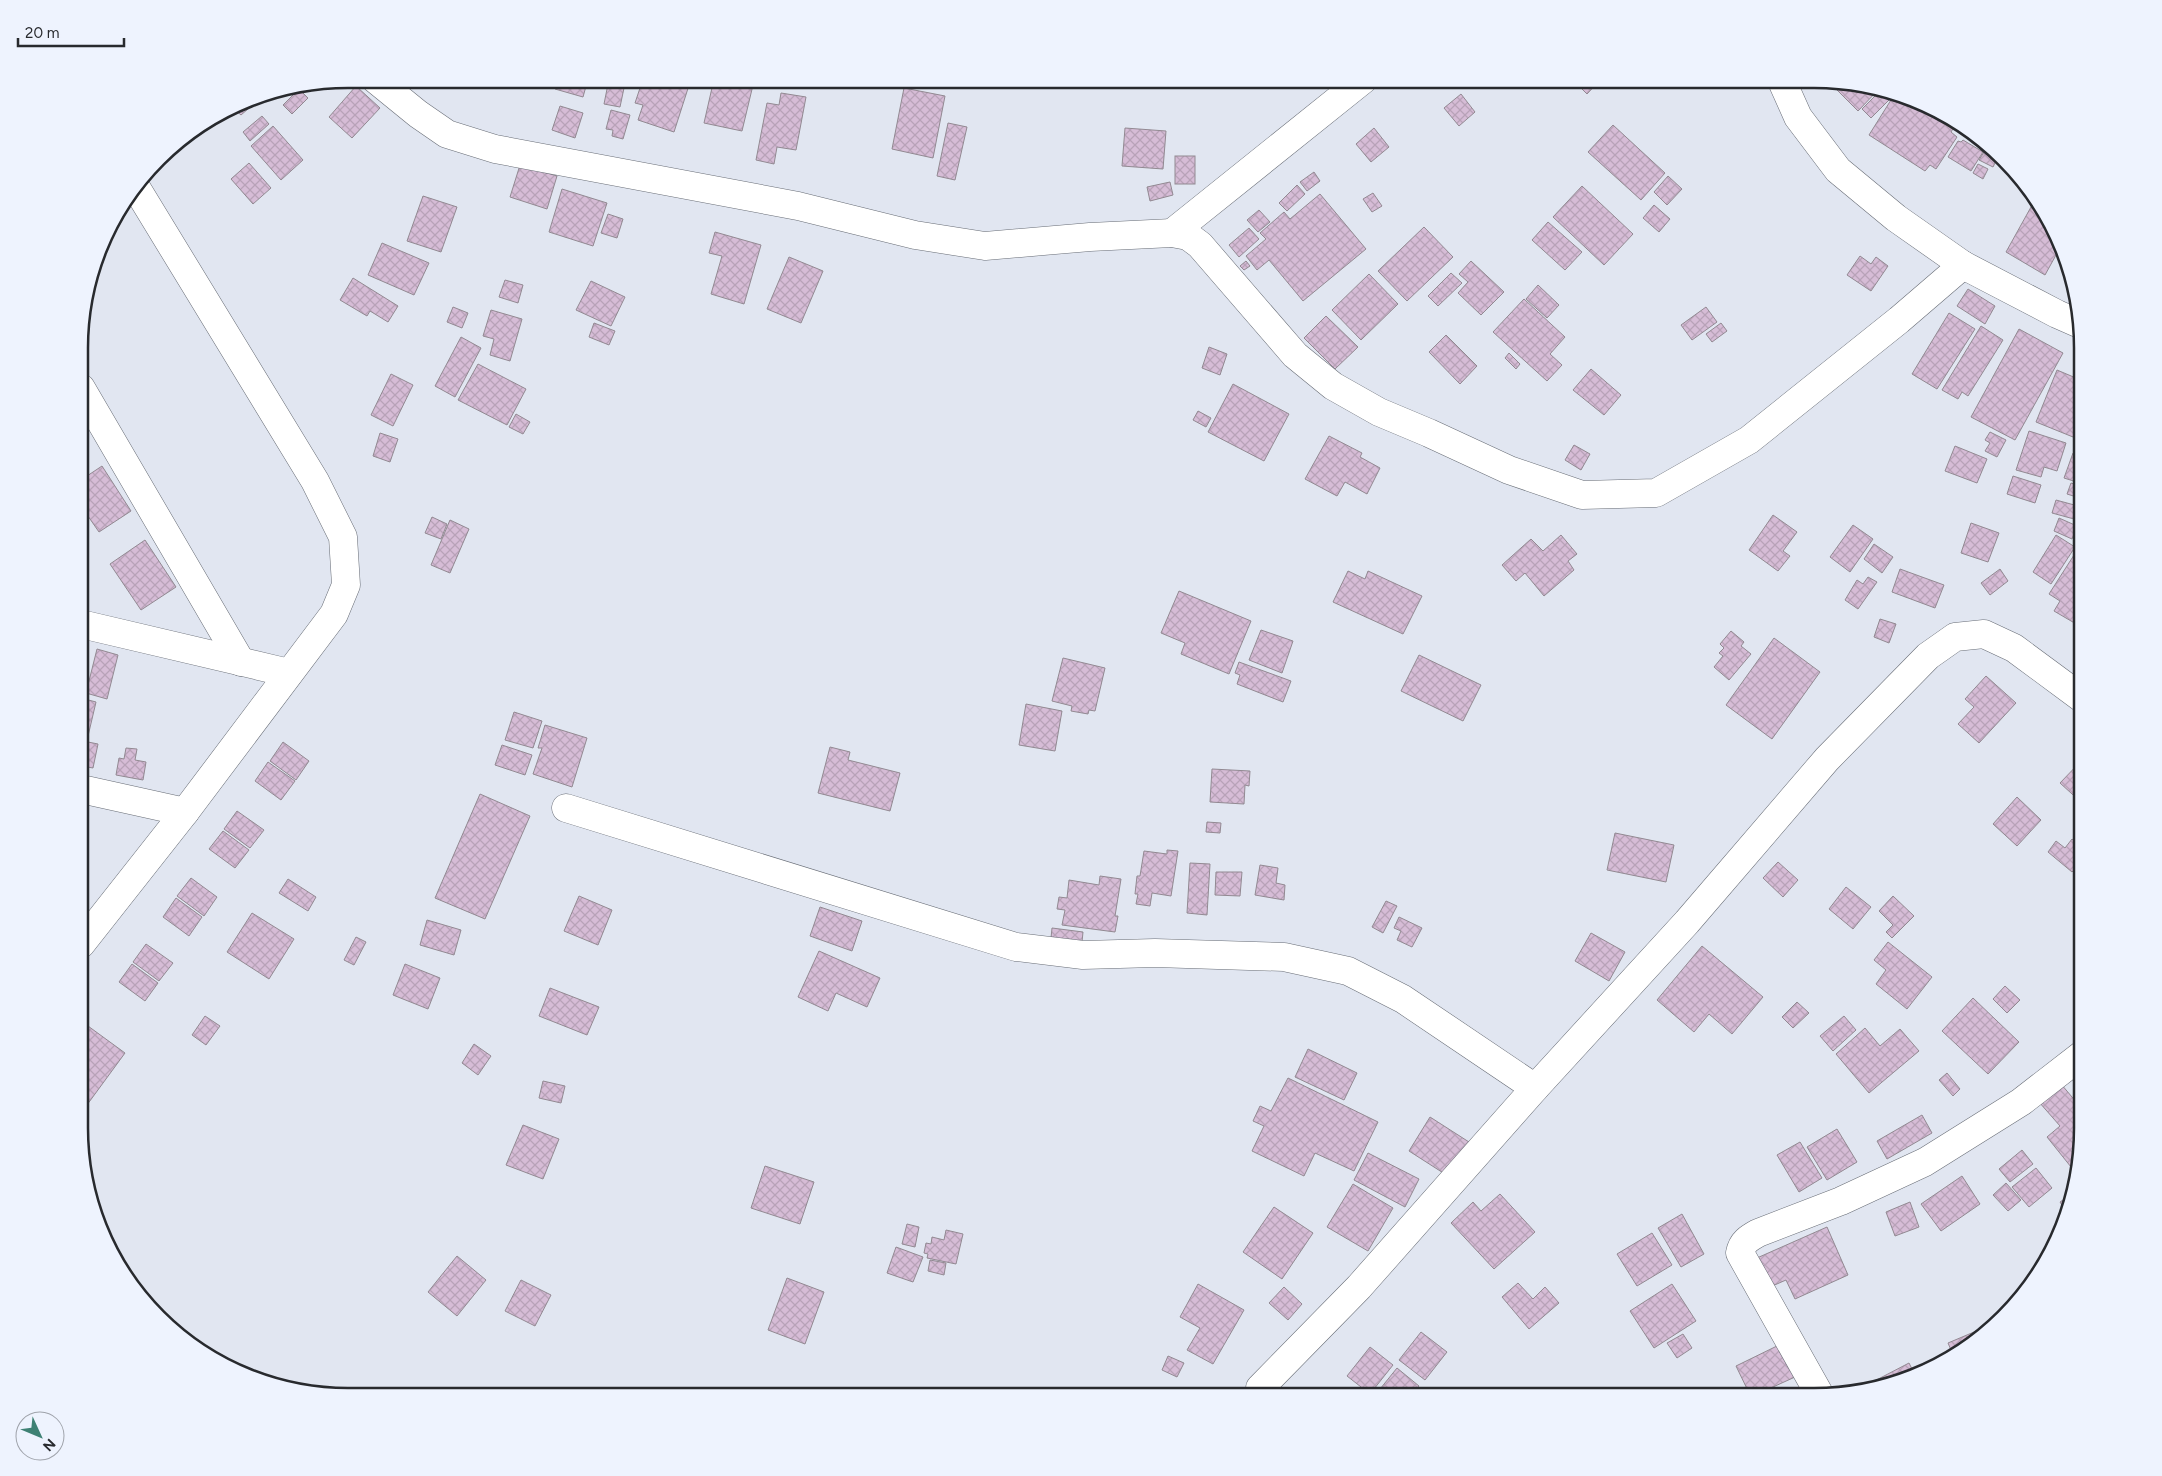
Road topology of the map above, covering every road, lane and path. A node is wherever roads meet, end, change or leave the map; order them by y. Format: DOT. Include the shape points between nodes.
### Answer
graph roads {
  1 [pos="385,87"];
  2 [pos="1354,87"];
  3 [pos="1785,87"];
  4 [pos="139,192"];
  5 [pos="1172,233"];
  6 [pos="1963,265"];
  7 [pos="2073,321"];
  8 [pos="87,398"];
  9 [pos="87,625"];
  10 [pos="240,662"];
  11 [pos="289,673"];
  12 [pos="2074,692"];
  13 [pos="87,790"];
  14 [pos="566,808"];
  15 [pos="185,812"];
  16 [pos="87,936"];
  17 [pos="2074,1061"];
  18 [pos="1535,1088"];
  19 [pos="1260,1388"];
  20 [pos="1816,1388"];
  1 -- 5 [label="street" via="447,134 495,149 798,206 915,235 985,246"];
  2 -- 5 [label="street"];
  3 -- 6 [label="street" via="1798,117 1838,170 1896,218"];
  4 -- 11 [label="street" via="315,481 343,537 346,584 334,614"];
  5 -- 6 [label="street" via="1188,236 1200,245 1295,355 1333,386 1379,412 1509,470 1582,495 1656,493 1749,440"];
  6 -- 7 [label="street"];
  8 -- 10 [label="street"];
  9 -- 10 [label="street"];
  10 -- 11 [label="street"];
  11 -- 15 [label="street"];
  12 -- 18 [label="street" via="2014,648 1984,634 1955,637 1928,656 1827,759 1687,922"];
  13 -- 15 [label="street"];
  14 -- 18 [label="street" via="1016,947 1083,955 1284,957 1348,971 1403,999"];
  15 -- 16 [label="street"];
  17 -- 20 [label="street" via="2021,1102 1925,1162 1841,1201 1758,1233 1741,1246 1740,1253"];
  18 -- 19 [label="street" via="1360,1288"];
}
